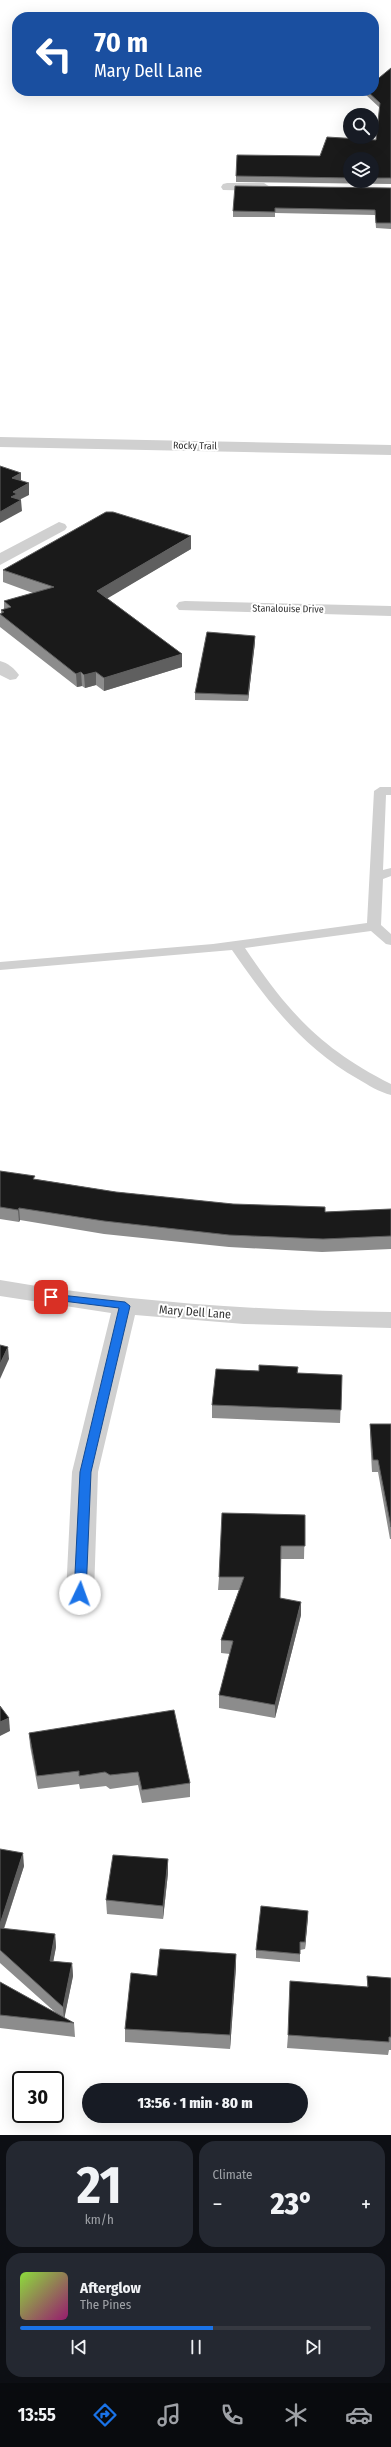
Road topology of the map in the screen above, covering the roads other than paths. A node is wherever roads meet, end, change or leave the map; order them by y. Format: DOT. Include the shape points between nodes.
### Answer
graph roads {
  1 [pos="227,187"];
  2 [pos="274,188"];
  3 [pos="0,442"];
  4 [pos="391,450"];
  5 [pos="59,527"];
  6 [pos="0,546"];
  7 [pos="16,551"];
  8 [pos="0,560"];
  9 [pos="185,606"];
  10 [pos="391,611"];
  11 [pos="385,791"];
  12 [pos="391,872"];
  13 [pos="377,876"];
  14 [pos="374,926"];
  15 [pos="391,941"];
  16 [pos="236,944"];
  17 [pos="0,966"];
  18 [pos="391,1090"];
  19 [pos="0,1288"];
  20 [pos="125,1306"];
  21 [pos="391,1320"];
  22 [pos="80,1594"];
  1 -- 2 [label="street"];
  3 -- 4 [label="street, Rocky Trail"];
  5 -- 7 [label="street"];
  6 -- 7 [label="street"];
  7 -- 8 [label="street"];
  9 -- 10 [label="street, Stanalouise Drive"];
  11 -- 13 [label="lane"];
  12 -- 13 [label="lane"];
  13 -- 14 [label="lane"];
  14 -- 15 [label="lane"];
  14 -- 16 [label="lane"];
  16 -- 17 [label="lane"];
  16 -- 18 [label="lane" via="291,1017 321,1048 357,1073"];
  19 -- 20 [label="street, Mary Dell Lane"];
  20 -- 21 [label="street, Mary Dell Lane" via="307,1320"];
  20 -- 22 [label="street" via="86,1472"];
}
